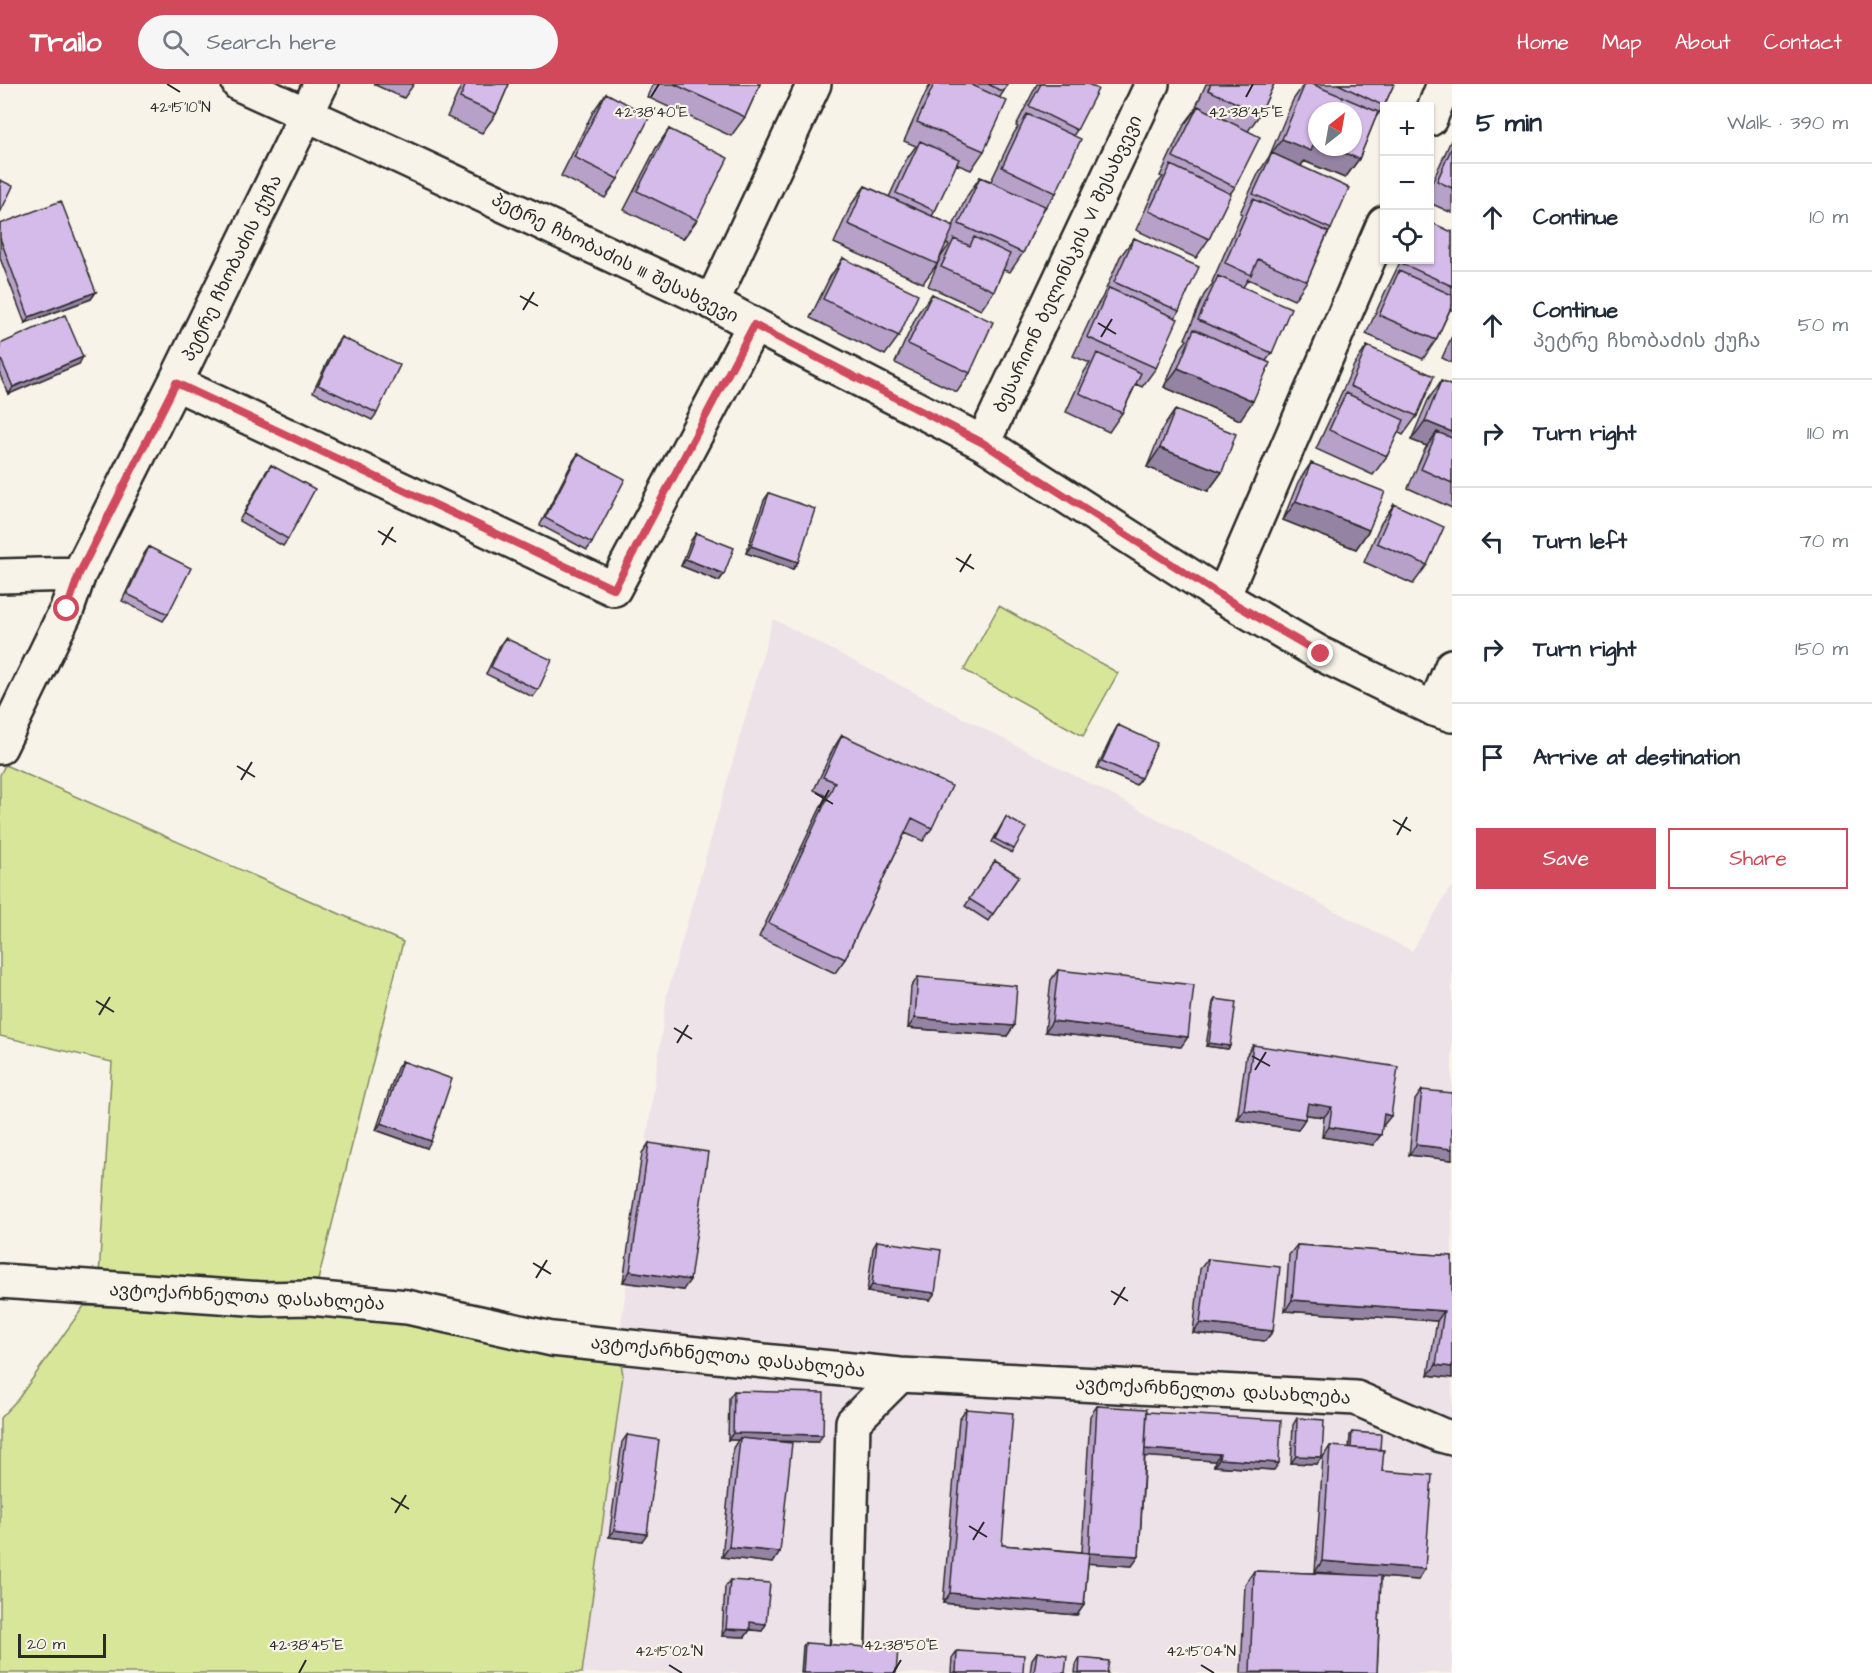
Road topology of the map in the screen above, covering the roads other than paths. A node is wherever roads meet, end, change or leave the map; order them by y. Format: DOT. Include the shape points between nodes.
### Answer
graph roads {
  1 [pos="239,84"];
  2 [pos="321,84"];
  3 [pos="814,84"];
  4 [pos="1152,84"];
  5 [pos="1444,84"];
  6 [pos="1434,109"];
  7 [pos="306,116"];
  8 [pos="1380,232"];
  9 [pos="712,302"];
  10 [pos="754,325"];
  11 [pos="176,383"];
  12 [pos="983,443"];
  13 [pos="79,574"];
  14 [pos="0,576"];
  15 [pos="1223,597"];
  16 [pos="1452,666"];
  17 [pos="1443,712"];
  18 [pos="0,747"];
  19 [pos="0,1281"];
  20 [pos="900,1376"];
  21 [pos="1452,1438"];
  22 [pos="847,1673"];
  1 -- 7 [label="street, პეტრე ჩხობაძის III შესახვევი"];
  2 -- 7 [label="street, პეტრე ჩხობაძის ქუჩა"];
  3 -- 9 [label="street"];
  4 -- 12 [label="street, ბესარიონ ბელინსკის VI შესახვევი"];
  5 -- 6 [label="street"];
  7 -- 9 [label="street, პეტრე ჩხობაძის III შესახვევი"];
  7 -- 11 [label="street, პეტრე ჩხობაძის ქუჩა"];
  8 -- 15 [label="street"];
  9 -- 10 [label="street, პეტრე ჩხობაძის III შესახვევი"];
  10 -- 11 [label="street" via="614,589"];
  10 -- 12 [label="street, პეტრე ჩხობაძის III შესახვევი"];
  11 -- 13 [label="street, პეტრე ჩხობაძის ქუჩა"];
  12 -- 15 [label="street, პეტრე ჩხობაძის III შესახვევი"];
  13 -- 14 [label="street"];
  13 -- 18 [label="street, პეტრე ჩხობაძის ქუჩა" via="67,609"];
  15 -- 17 [label="street, პეტრე ჩხობაძის III შესახვევი" via="1321,654"];
  16 -- 17 [label="street"];
  19 -- 20 [label="street, ავტოქარხნელთა დასახლება" via="407,1307 552,1339"];
  20 -- 21 [label="street, ავტოქარხნელთა დასახლება" via="1356,1398"];
  20 -- 22 [label="street" via="853,1422"];
}
